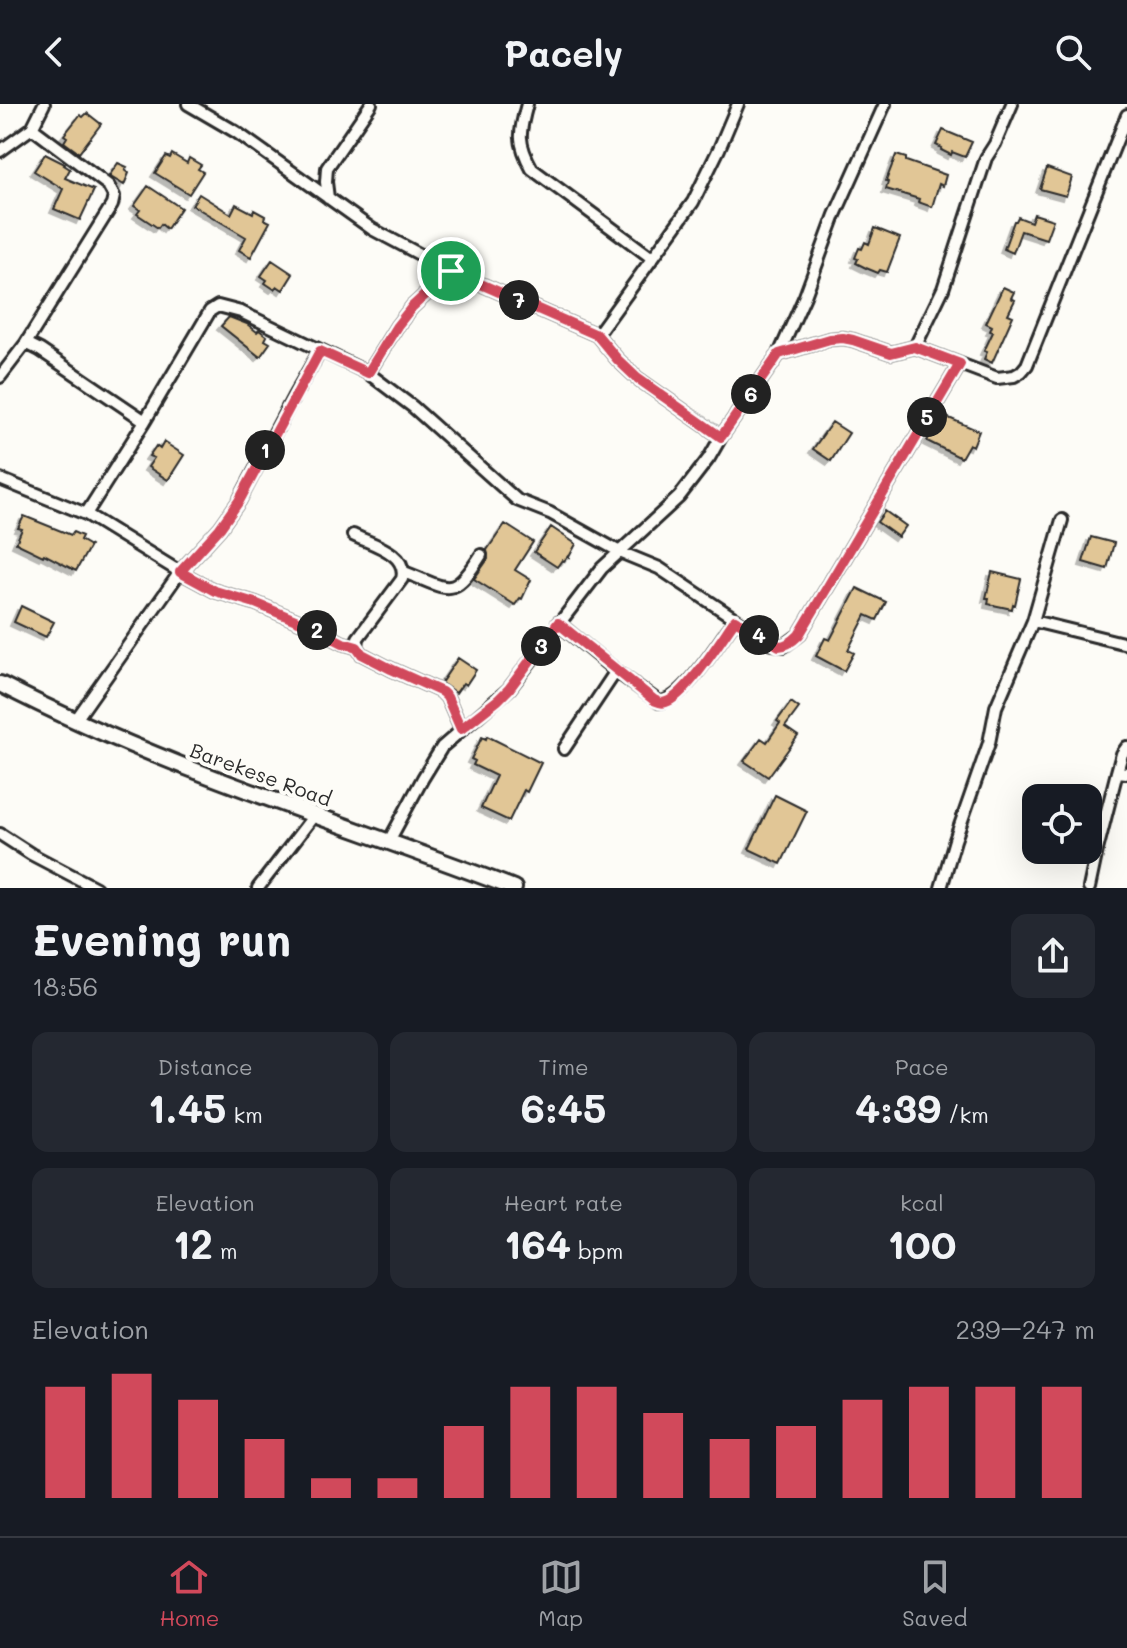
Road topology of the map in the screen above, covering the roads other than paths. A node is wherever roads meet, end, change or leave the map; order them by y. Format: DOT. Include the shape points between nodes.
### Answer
graph roads {
  1 [pos="44,104"];
  2 [pos="188,104"];
  3 [pos="371,104"];
  4 [pos="527,104"];
  5 [pos="738,104"];
  6 [pos="885,104"];
  7 [pos="1012,104"];
  8 [pos="1127,115"];
  9 [pos="32,128"];
  10 [pos="0,151"];
  11 [pos="328,198"];
  12 [pos="652,258"];
  13 [pos="451,271"];
  14 [pos="597,335"];
  15 [pos="26,343"];
  16 [pos="915,347"];
  17 [pos="320,351"];
  18 [pos="779,354"];
  19 [pos="960,364"];
  20 [pos="368,373"];
  21 [pos="0,377"];
  22 [pos="145,421"];
  23 [pos="721,437"];
  24 [pos="0,479"];
  25 [pos="86,514"];
  26 [pos="1062,520"];
  27 [pos="353,535"];
  28 [pos="620,552"];
  29 [pos="481,555"];
  30 [pos="180,572"];
  31 [pos="404,572"];
  32 [pos="735,620"];
  33 [pos="1033,621"];
  34 [pos="558,623"];
  35 [pos="1127,644"];
  36 [pos="357,647"];
  37 [pos="616,671"];
  38 [pos="0,684"];
  39 [pos="75,721"];
  40 [pos="461,729"];
  41 [pos="1127,747"];
  42 [pos="564,749"];
  43 [pos="1122,772"];
  44 [pos="315,814"];
  45 [pos="0,834"];
  46 [pos="389,841"];
  47 [pos="266,878"];
  48 [pos="88,886"];
  49 [pos="258,888"];
  50 [pos="276,888"];
  51 [pos="514,888"];
  52 [pos="941,888"];
  53 [pos="1089,888"];
  1 -- 9 [label="street"];
  2 -- 11 [label="street"];
  3 -- 11 [label="street" via="327,168"];
  4 -- 12 [label="street" via="520,135 532,169"];
  5 -- 12 [label="street" via="693,202"];
  6 -- 18 [label="street"];
  7 -- 16 [label="street" via="986,158 943,289"];
  8 -- 19 [label="street" via="1027,365 1014,376 997,378"];
  9 -- 10 [label="street"];
  9 -- 15 [label="street" via="108,185 114,196"];
  11 -- 13 [label="street" via="372,229"];
  12 -- 14 [label="street"];
  13 -- 14 [label="street"];
  13 -- 20 [label="street" via="412,307"];
  14 -- 23 [label="street" via="637,378"];
  15 -- 21 [label="street"];
  15 -- 22 [label="street"];
  16 -- 18 [label="street" via="891,353 843,338"];
  16 -- 19 [label="street"];
  17 -- 20 [label="street"];
  17 -- 22 [label="street" via="241,312 214,307"];
  17 -- 30 [label="street" via="239,501"];
  18 -- 23 [label="street"];
  19 -- 32 [label="street" via="799,635 779,646"];
  20 -- 28 [label="street" via="517,500"];
  22 -- 25 [label="street"];
  23 -- 28 [label="street" via="679,497"];
  24 -- 25 [label="street"];
  25 -- 30 [label="street"];
  26 -- 33 [label="street"];
  27 -- 31 [label="street" via="393,554"];
  28 -- 32 [label="street" via="659,568"];
  28 -- 34 [label="street"];
  29 -- 31 [label="street" via="467,578 448,589"];
  30 -- 36 [label="street"];
  30 -- 39 [label="street"];
  31 -- 36 [label="street"];
  32 -- 37 [label="street" via="692,680 670,701 654,700"];
  33 -- 35 [label="street"];
  33 -- 52 [label="street" via="996,707"];
  34 -- 37 [label="street"];
  34 -- 40 [label="street" via="509,689"];
  36 -- 40 [label="street" via="442,692"];
  37 -- 42 [label="street"];
  38 -- 39 [label="main road, Barekese Road"];
  39 -- 44 [label="main road, Barekese Road" via="208,777"];
  40 -- 46 [label="street" via="432,762"];
  41 -- 43 [label="street"];
  43 -- 53 [label="street"];
  44 -- 46 [label="main road, Barekese Road"];
  44 -- 47 [label="street"];
  45 -- 48 [label="street"];
  46 -- 51 [label="main road, Barekese Road"];
  47 -- 49 [label="street"];
  47 -- 50 [label="street"];
}
